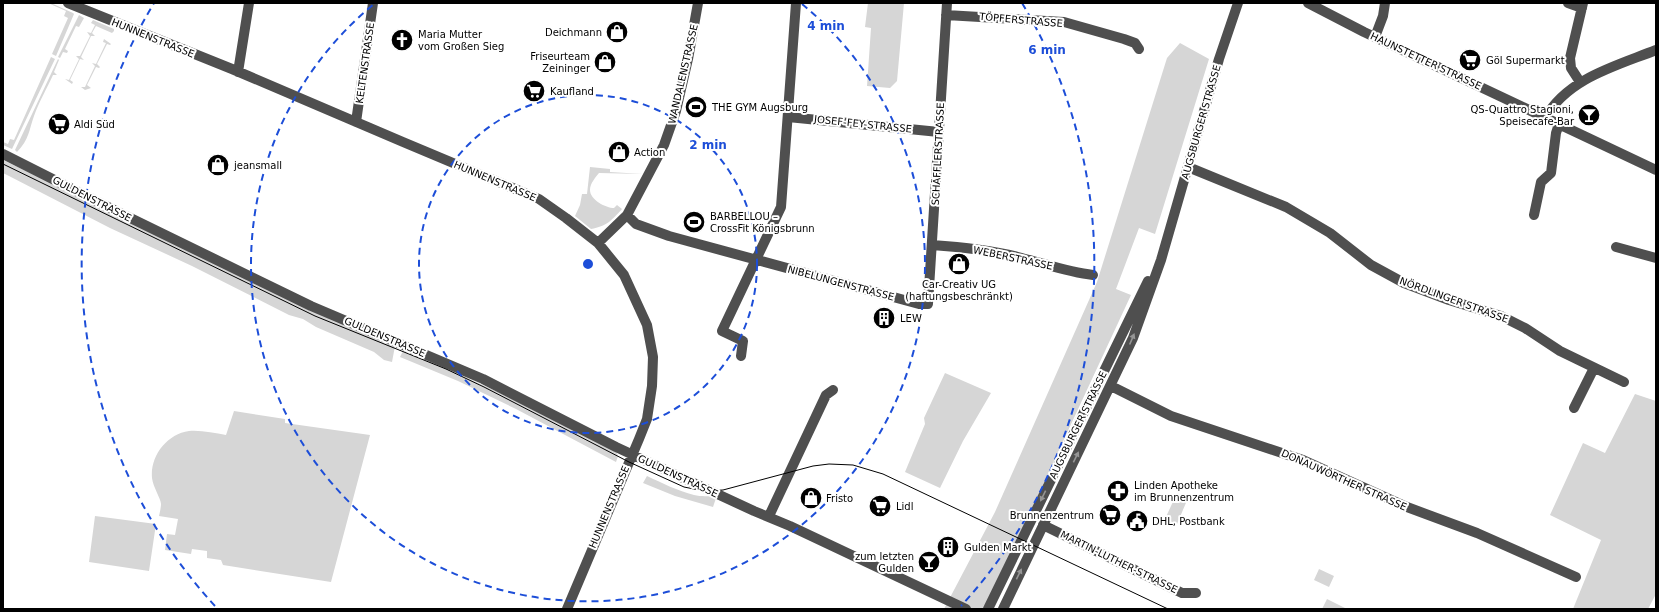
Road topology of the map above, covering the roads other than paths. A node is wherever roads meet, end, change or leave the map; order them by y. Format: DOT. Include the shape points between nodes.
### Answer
graph roads {
  1 [pos="68,3"];
  2 [pos="248,3"];
  3 [pos="373,3"];
  4 [pos="698,3"];
  5 [pos="796,3"];
  6 [pos="947,3"];
  7 [pos="1238,3"];
  8 [pos="1308,3"];
  9 [pos="1385,3"];
  10 [pos="1568,3"];
  11 [pos="1582,6"];
  12 [pos="946,15"];
  13 [pos="1374,36"];
  14 [pos="1139,49"];
  15 [pos="1656,50"];
  16 [pos="238,72"];
  17 [pos="1580,82"];
  18 [pos="788,117"];
  19 [pos="1545,118"];
  20 [pos="356,122"];
  21 [pos="1559,124"];
  22 [pos="939,132"];
  23 [pos="3,154"];
  24 [pos="1188,167"];
  25 [pos="1656,170"];
  26 [pos="627,215"];
  27 [pos="1534,215"];
  28 [pos="1166,241"];
  29 [pos="598,243"];
  30 [pos="932,244"];
  31 [pos="1616,247"];
  32 [pos="1656,258"];
  33 [pos="755,260"];
  34 [pos="1093,275"];
  35 [pos="928,304"];
  36 [pos="741,356"];
  37 [pos="1594,368"];
  38 [pos="1624,382"];
  39 [pos="1110,386"];
  40 [pos="833,390"];
  41 [pos="1574,408"];
  42 [pos="632,454"];
  43 [pos="769,516"];
  44 [pos="1043,525"];
  45 [pos="1576,577"];
  46 [pos="1196,593"];
  47 [pos="567,609"];
  48 [pos="966,609"];
  49 [pos="988,609"];
  50 [pos="1003,609"];
  1 -- 16 [label="street, HUNNENSTRASSE"];
  2 -- 16 [label="street"];
  3 -- 20 [label="street, KELTENSTRASSE"];
  4 -- 26 [label="street, WANDALENSTRASSE" via="676,111 666,139"];
  5 -- 18 [label="street"];
  6 -- 12 [label="street, SCHÄFFLERSTRASSE"];
  7 -- 24 [label="street, AUGSBURGER STRASSE" via="1219,58"];
  8 -- 13 [label="street, HAUNSTETTER STRASSE"];
  9 -- 13 [label="street" via="1383,16"];
  10 -- 11 [label="street"];
  11 -- 17 [label="street" via="1570,58 1571,68"];
  12 -- 14 [label="street, TÖPFERSTRASSE" via="1064,22 1124,39 1135,43"];
  12 -- 22 [label="street, SCHÄFFLERSTRASSE"];
  13 -- 19 [label="street, HAUNSTETTER STRASSE"];
  15 -- 17 [label="street"];
  16 -- 20 [label="street, HUNNENSTRASSE"];
  17 -- 19 [label="street" via="1563,95"];
  18 -- 22 [label="street, JOSEF-FEY-STRASSE"];
  18 -- 33 [label="street" via="781,207"];
  19 -- 21 [label="street, HAUNSTETTER STRASSE"];
  20 -- 29 [label="street, HUNNENSTRASSE" via="539,198"];
  21 -- 25 [label="street, HAUNSTETTER STRASSE"];
  21 -- 27 [label="street" via="1551,173 1541,182"];
  22 -- 30 [label="street, SCHÄFFLERSTRASSE"];
  23 -- 42 [label="street, GULDENSTRASSE" via="311,306 483,379"];
  24 -- 28 [label="street, AUGSBURGER STRASSE"];
  24 -- 37 [label="street, NÖRDLINGER STRASSE" via="1286,207 1330,233 1371,265 1404,283 1501,316"];
  26 -- 29 [label="street, WANDALENSTRASSE"];
  26 -- 33 [label="street, NIBELUNGENSTRASSE" via="644,228"];
  39 -- 28 [label="street, AUGSBURGER STRASSE, one-way" via="1133,338"];
  28 -- 49 [label="street, AUGSBURGER STRASSE, one-way"];
  29 -- 42 [label="street, HUNNENSTRASSE" via="624,275 647,324 651,343 653,370 650,404 647,419"];
  30 -- 34 [label="street, WEBERSTRASSE" via="986,250 1075,273"];
  30 -- 35 [label="street, SCHÄFFLERSTRASSE"];
  31 -- 32 [label="street"];
  33 -- 35 [label="street, NIBELUNGENSTRASSE" via="919,304"];
  33 -- 36 [label="street" via="722,331 743,341"];
  37 -- 38 [label="street, NÖRDLINGER STRASSE"];
  37 -- 41 [label="street"];
  44 -- 39 [label="street, AUGSBURGER STRASSE, one-way"];
  39 -- 45 [label="street, DONAUWÖRTHER STRASSE" via="1171,416 1303,460 1410,509 1477,533"];
  40 -- 43 [label="street" via="826,395"];
  42 -- 43 [label="street, GULDENSTRASSE"];
  42 -- 47 [label="street, HUNNENSTRASSE"];
  43 -- 48 [label="street, GULDENSTRASSE"];
  44 -- 46 [label="street, MARTIN-LUTHER-STRASSE" via="1182,593"];
  50 -- 44 [label="street, AUGSBURGER STRASSE, one-way"];
}
